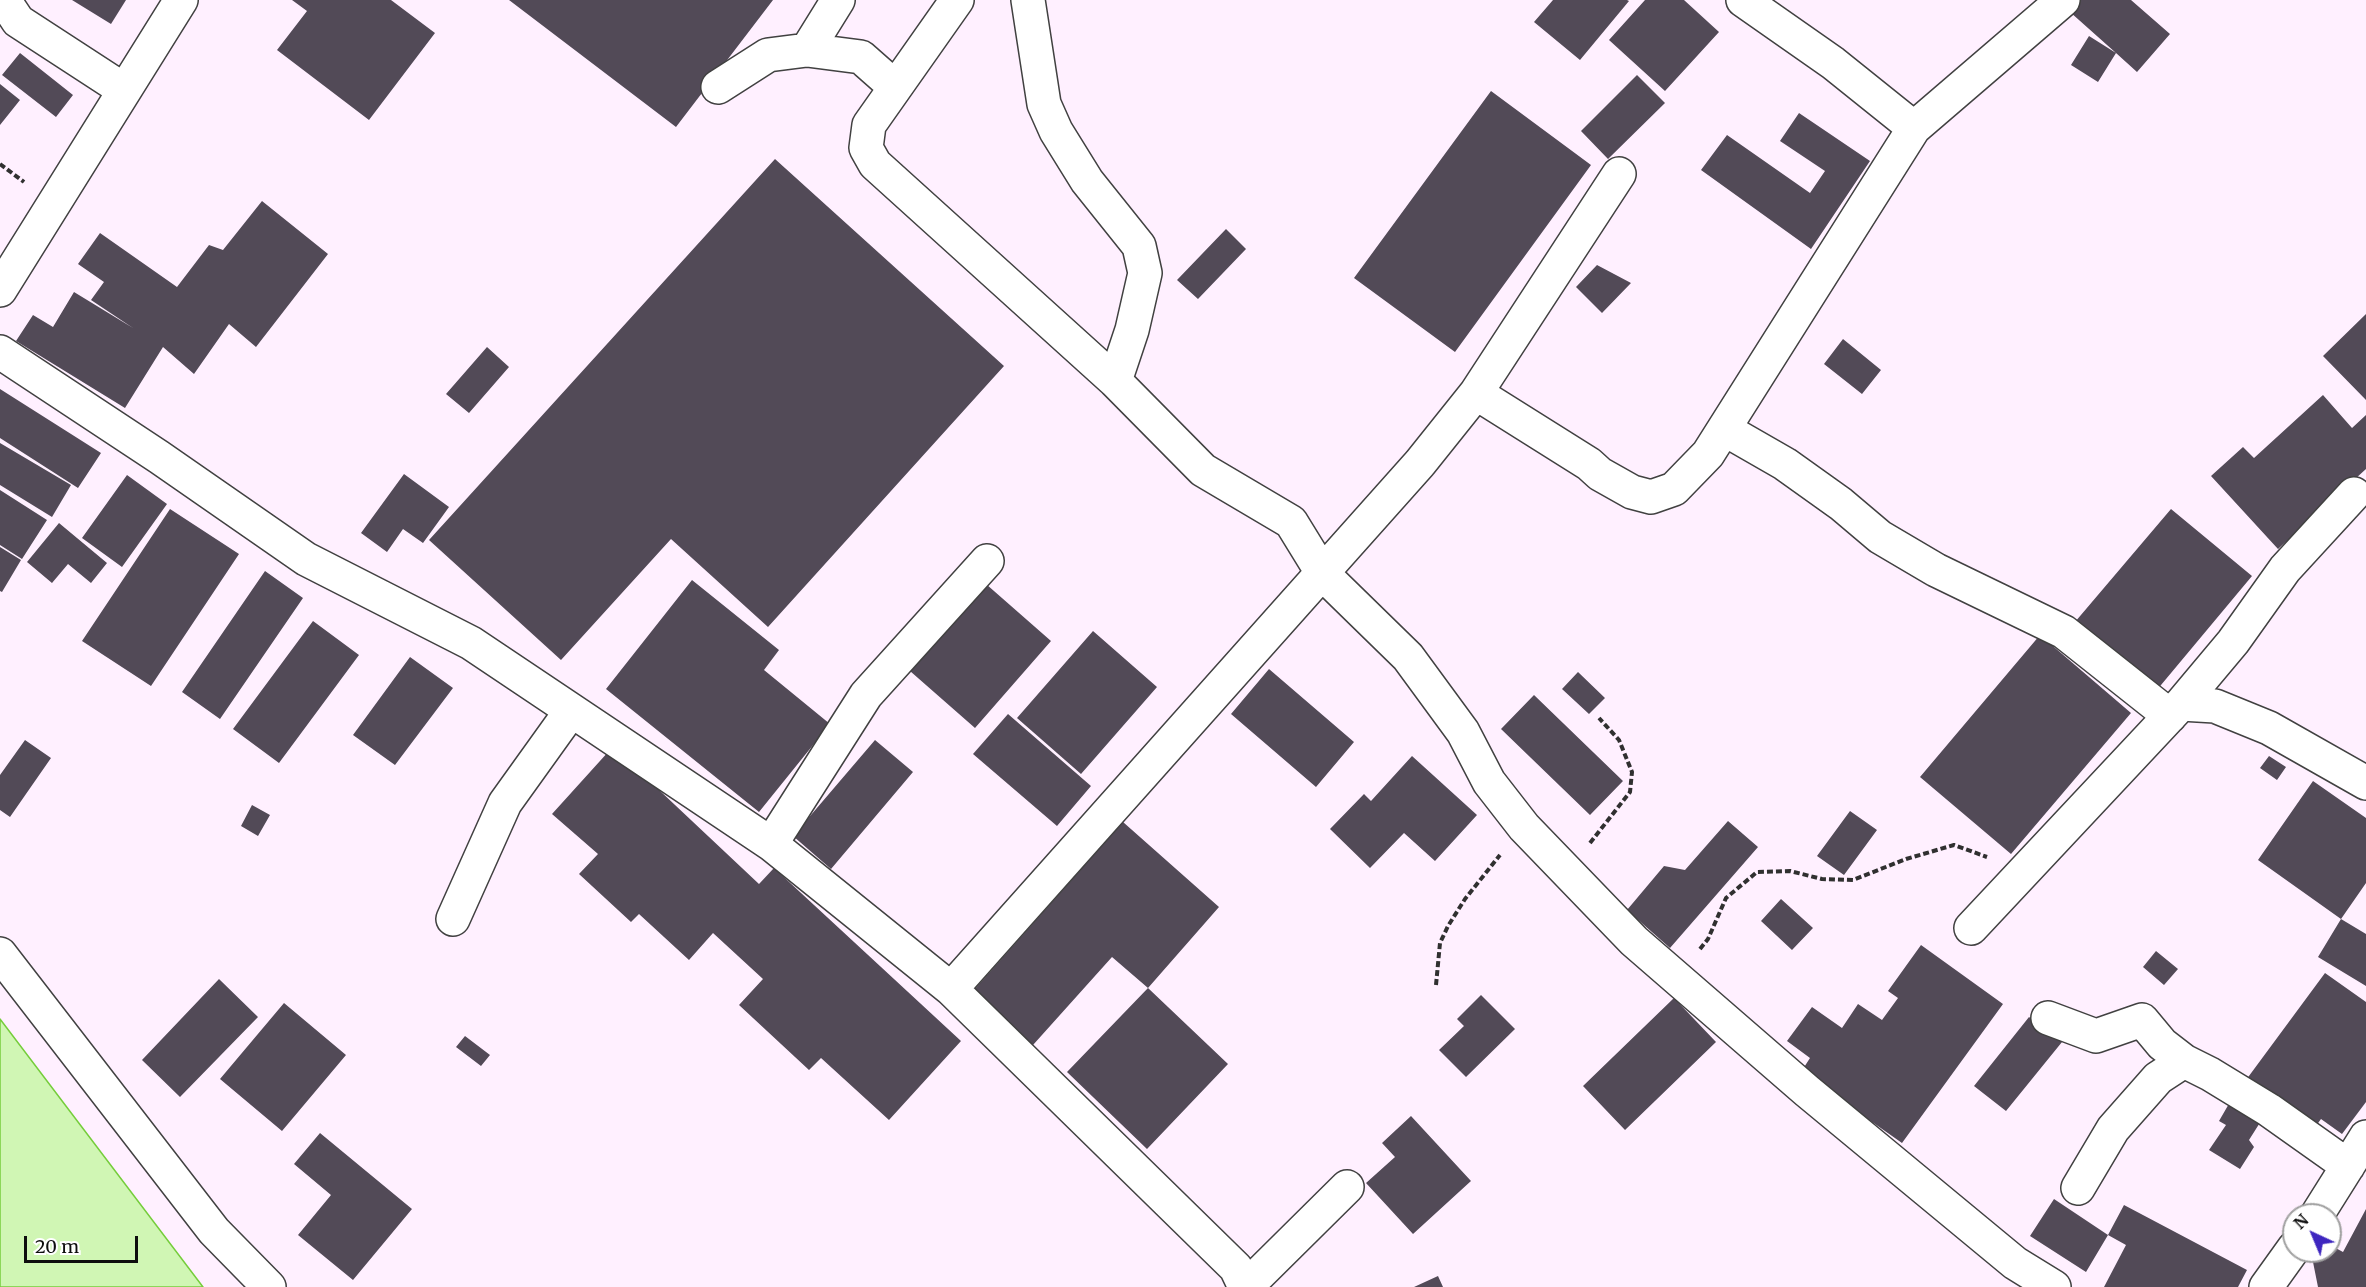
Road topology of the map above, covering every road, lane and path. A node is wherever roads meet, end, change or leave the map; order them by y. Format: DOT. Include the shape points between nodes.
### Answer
graph roads {
  1 [pos="4,0"];
  2 [pos="181,0"];
  3 [pos="838,0"];
  4 [pos="957,0"];
  5 [pos="1028,0"];
  6 [pos="1743,0"];
  7 [pos="2063,0"];
  8 [pos="807,50"];
  9 [pos="718,87"];
  10 [pos="895,87"];
  11 [pos="124,90"];
  12 [pos="1914,128"];
  13 [pos="1619,174"];
  14 [pos="0,290"];
  15 [pos="0,352"];
  16 [pos="1115,381"];
  17 [pos="1476,393"];
  18 [pos="1724,429"];
  19 [pos="2354,494"];
  20 [pos="987,561"];
  21 [pos="1323,574"];
  22 [pos="2176,710"];
  23 [pos="571,711"];
  24 [pos="1599,718"];
  25 [pos="2366,783"];
  26 [pos="1524,827"];
  27 [pos="771,844"];
  28 [pos="1567,872"];
  29 [pos="2016,880"];
  30 [pos="453,919"];
  31 [pos="1971,928"];
  32 [pos="0,954"];
  33 [pos="1676,977"];
  34 [pos="1436,985"];
  35 [pos="951,989"];
  36 [pos="2048,1018"];
  37 [pos="2184,1061"];
  38 [pos="2366,1137"];
  39 [pos="2348,1166"];
  40 [pos="1347,1187"];
  41 [pos="2078,1188"];
  42 [pos="2325,1203"];
  43 [pos="2283,1263"];
  44 [pos="269,1287"];
  45 [pos="1245,1287"];
  46 [pos="2054,1287"];
  47 [pos="2266,1287"];
  1 -- 11 [label="street" via="18,21"];
  2 -- 11 [label="street"];
  3 -- 8 [label="street"];
  4 -- 10 [label="street"];
  5 -- 16 [label="street" via="1044,104 1056,131 1087,181 1139,246 1145,273"];
  6 -- 12 [label="street" via="1833,63"];
  7 -- 12 [label="street"];
  8 -- 9 [label="street" via="768,55"];
  8 -- 10 [label="street" via="861,57"];
  10 -- 16 [label="street" via="869,125 866,148 874,164"];
  11 -- 14 [label="street"];
  12 -- 18 [label="street"];
  13 -- 17 [label="street"];
  15 -- 23 [label="street" via="306,559 471,643"];
  16 -- 21 [label="street" via="1203,470 1292,522"];
  17 -- 18 [label="street" via="1600,474 1632,492 1651,497 1674,489"];
  17 -- 21 [label="street"];
  18 -- 22 [label="street" via="1785,464 1880,537 1927,565 2064,632"];
  19 -- 22 [label="street" via="2285,569 2233,642"];
  20 -- 27 [label="street" via="866,695"];
  21 -- 26 [label="street" via="1408,657 1463,732 1489,782"];
  21 -- 35 [label="street"];
  22 -- 25 [label="street" via="2215,706 2269,728"];
  22 -- 29 [label="street"];
  23 -- 27 [label="street"];
  23 -- 30 [label="street" via="506,803"];
  24 -- 28 [label="path" via="1619,740 1632,772 1630,792"];
  26 -- 28 [label="street"];
  26 -- 34 [label="path" via="1448,926 1440,943"];
  27 -- 35 [label="street"];
  28 -- 33 [label="street" via="1634,941"];
  29 -- 31 [label="street"];
  29 -- 33 [label="path" via="1987,857 1954,845 1854,880 1822,879 1790,871 1757,872 1726,898 1708,939"];
  32 -- 44 [label="street" via="214,1231"];
  33 -- 46 [label="street" via="2015,1263"];
  35 -- 45 [label="street" via="1236,1268"];
  36 -- 37 [label="street" via="2096,1036 2142,1020 2162,1044"];
  37 -- 39 [label="street" via="2269,1110"];
  37 -- 41 [label="street" via="2158,1078 2113,1128"];
  38 -- 39 [label="street"];
  39 -- 42 [label="street"];
  40 -- 45 [label="street"];
  43 -- 47 [label="street"];
}
